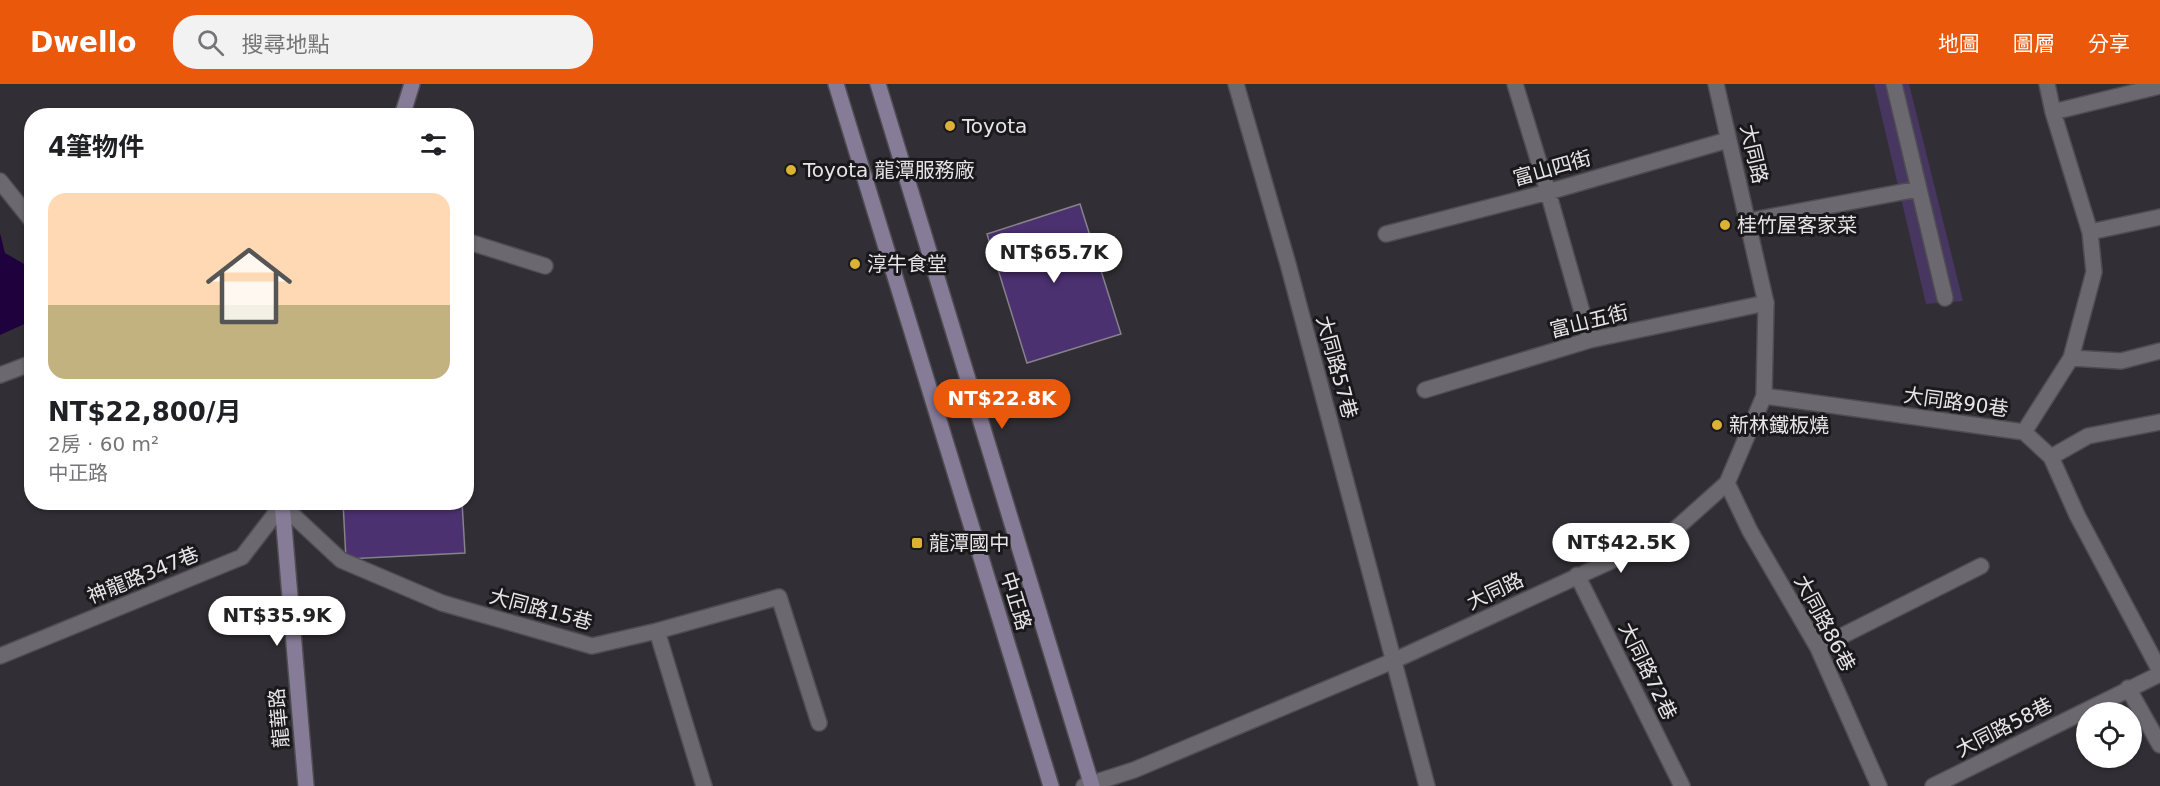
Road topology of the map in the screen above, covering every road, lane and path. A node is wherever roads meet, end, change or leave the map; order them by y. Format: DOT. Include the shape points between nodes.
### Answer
graph roads {
  1 [pos="412,84"];
  2 [pos="836,84"];
  3 [pos="878,84"];
  4 [pos="1236,84"];
  5 [pos="1515,84"];
  6 [pos="1716,84"];
  7 [pos="1894,84"];
  8 [pos="2047,84"];
  9 [pos="2160,86"];
  10 [pos="404,108"];
  11 [pos="2053,112"];
  12 [pos="1728,140"];
  13 [pos="0,182"];
  14 [pos="1918,189"];
  15 [pos="1548,192"];
  16 [pos="24,211"];
  17 [pos="2160,217"];
  18 [pos="1748,221"];
  19 [pos="2090,232"];
  20 [pos="1386,234"];
  21 [pos="474,244"];
  22 [pos="545,266"];
  23 [pos="1945,298"];
  24 [pos="1766,303"];
  25 [pos="1590,340"];
  26 [pos="2160,351"];
  27 [pos="2071,358"];
  28 [pos="24,366"];
  29 [pos="0,375"];
  30 [pos="1425,390"];
  31 [pos="1764,396"];
  32 [pos="2160,422"];
  33 [pos="2024,432"];
  34 [pos="2051,457"];
  35 [pos="1727,483"];
  36 [pos="276,510"];
  37 [pos="282,510"];
  38 [pos="288,510"];
  39 [pos="1981,566"];
  40 [pos="1577,575"];
  41 [pos="657,631"];
  42 [pos="1818,648"];
  43 [pos="0,656"];
  44 [pos="1393,661"];
  45 [pos="2160,672"];
  46 [pos="2128,688"];
  47 [pos="819,723"];
  48 [pos="2160,745"];
  49 [pos="1089,785"];
  50 [pos="306,786"];
  51 [pos="704,786"];
  52 [pos="1051,786"];
  53 [pos="1426,786"];
  54 [pos="1682,786"];
  55 [pos="1879,786"];
  56 [pos="1933,786"];
  1 -- 10 [label="main road"];
  2 -- 52 [label="main road, 中正路"];
  3 -- 49 [label="main road, 中正路"];
  4 -- 44 [label="street, 大同路57巷"];
  5 -- 15 [label="street"];
  6 -- 12 [label="street, 大同路"];
  7 -- 14 [label="street"];
  8 -- 11 [label="street, 大同路90巷"];
  9 -- 11 [label="street"];
  11 -- 19 [label="street, 大同路90巷"];
  12 -- 15 [label="street, 富山四街"];
  12 -- 18 [label="street, 大同路"];
  13 -- 16 [label="street"];
  14 -- 18 [label="street"];
  14 -- 23 [label="street"];
  15 -- 20 [label="street, 富山四街"];
  15 -- 25 [label="street"];
  17 -- 19 [label="street"];
  18 -- 24 [label="street, 大同路"];
  19 -- 27 [label="street, 大同路90巷" via="2094,272"];
  21 -- 22 [label="street"];
  24 -- 25 [label="street, 富山五街"];
  24 -- 31 [label="street, 大同路"];
  25 -- 30 [label="street, 富山五街"];
  26 -- 27 [label="street" via="2121,361"];
  27 -- 33 [label="street, 大同路90巷"];
  28 -- 29 [label="street"];
  31 -- 33 [label="street, 大同路90巷"];
  31 -- 35 [label="street, 大同路"];
  32 -- 34 [label="street" via="2088,435"];
  33 -- 34 [label="street"];
  34 -- 45 [label="street" via="2077,515"];
  35 -- 40 [label="street, 大同路" via="1670,534"];
  35 -- 42 [label="street, 大同路86巷" via="1750,531"];
  36 -- 43 [label="street, 神龍路347巷" via="242,557"];
  37 -- 50 [label="main road, 龍華路"];
  38 -- 41 [label="street, 大同路15巷" via="341,560 442,603 592,646"];
  39 -- 42 [label="street"];
  40 -- 44 [label="street, 大同路"];
  40 -- 54 [label="street, 大同路72巷"];
  41 -- 47 [label="street, 大同路15巷" via="779,597"];
  41 -- 51 [label="street"];
  42 -- 55 [label="street, 大同路86巷"];
  44 -- 49 [label="street, 大同路" via="1134,770"];
  44 -- 53 [label="street"];
  45 -- 46 [label="street, 大同路58巷"];
  46 -- 48 [label="street"];
  46 -- 56 [label="street, 大同路58巷"];
}
